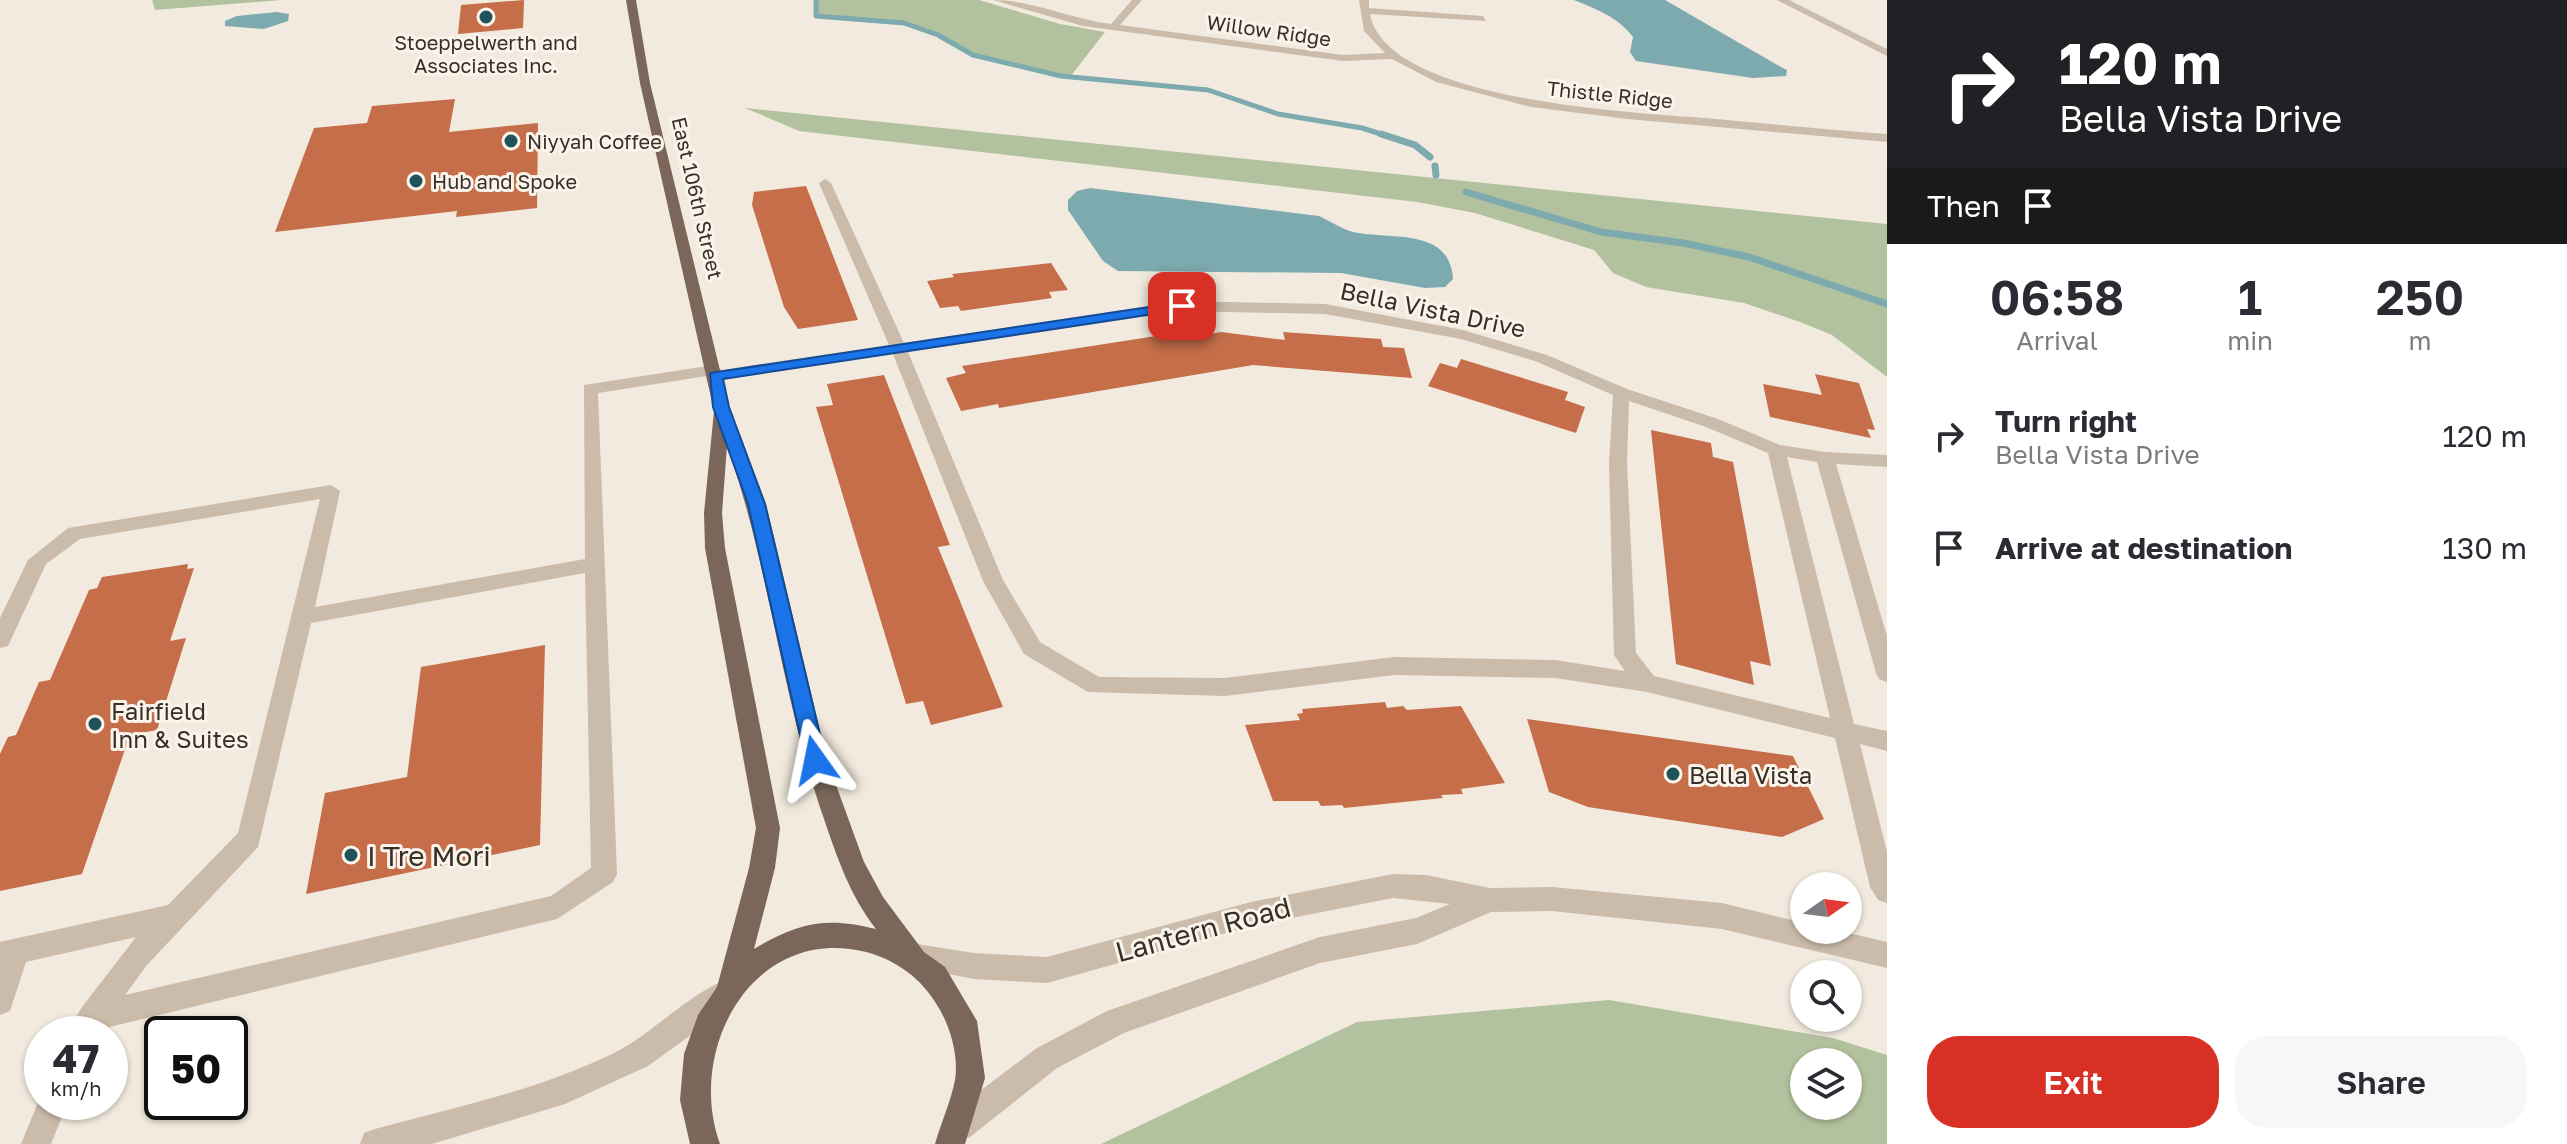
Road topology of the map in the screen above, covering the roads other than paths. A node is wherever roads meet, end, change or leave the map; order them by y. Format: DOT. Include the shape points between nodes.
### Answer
graph roads {
  1 [pos="631,0"];
  2 [pos="998,0"];
  3 [pos="1137,0"];
  4 [pos="1782,0"];
  5 [pos="1364,5"];
  6 [pos="1483,19"];
  7 [pos="1113,27"];
  8 [pos="1887,53"];
  9 [pos="1395,56"];
  10 [pos="1887,138"];
  11 [pos="825,183"];
  12 [pos="899,349"];
  13 [pos="714,373"];
  14 [pos="1621,393"];
  15 [pos="721,407"];
  16 [pos="1776,450"];
  17 [pos="1825,458"];
  18 [pos="1887,461"];
  19 [pos="595,564"];
  20 [pos="302,617"];
  21 [pos="0,640"];
  22 [pos="1887,673"];
  23 [pos="1647,683"];
  24 [pos="1845,732"];
  25 [pos="1887,741"];
  26 [pos="1887,891"];
  27 [pos="1490,900"];
  28 [pos="176,915"];
  29 [pos="8,953"];
  30 [pos="914,955"];
  31 [pos="1887,955"];
  32 [pos="729,989"];
  33 [pos="0,1001"];
  34 [pos="93,1016"];
  35 [pos="126,1016"];
  36 [pos="46,1120"];
  37 [pos="955,1135"];
  38 [pos="36,1144"];
  39 [pos="375,1144"];
  40 [pos="705,1144"];
  1 -- 13 [label="main road, East 106th Street" via="645,83"];
  2 -- 7 [label="street, Willow Ridge"];
  3 -- 7 [label="street"];
  4 -- 8 [label="street"];
  5 -- 6 [label="street"];
  5 -- 9 [label="street, Thistle Ridge" via="1375,39"];
  7 -- 9 [label="street, Willow Ridge" via="1343,58"];
  9 -- 10 [label="street, Thistle Ridge" via="1469,88 1554,107"];
  11 -- 12 [label="street"];
  12 -- 13 [label="street, Bella Vista Drive"];
  12 -- 14 [label="street, Bella Vista Drive" via="1182,306 1325,309 1463,335 1541,358"];
  12 -- 23 [label="street" via="993,581 1032,648 1096,686 1225,687 1394,666 1555,669"];
  13 -- 15 [label="main road, East 106th Street"];
  13 -- 19 [label="street, Bella Vista Drive" via="590,389"];
  14 -- 16 [label="street, Bella Vista Drive"];
  14 -- 23 [label="street" via="1618,463 1625,655"];
  15 -- 30 [label="main road, East 106th Street" via="757,504 815,760 839,832 869,897"];
  15 -- 32 [label="main road, East 106th Street" via="715,548 768,828 766,861"];
  16 -- 17 [label="street, Bella Vista Drive"];
  16 -- 24 [label="street"];
  17 -- 18 [label="street, Bella Vista Drive"];
  17 -- 22 [label="street"];
  19 -- 20 [label="street"];
  19 -- 35 [label="street" via="604,874 557,907"];
  20 -- 21 [label="street" via="331,491 75,533 38,560"];
  20 -- 28 [label="street" via="249,839"];
  23 -- 24 [label="street"];
  24 -- 25 [label="street"];
  24 -- 26 [label="street"];
  27 -- 30 [label="street, Lantern Road" via="1426,887 1365,890 1251,914 1038,971"];
  27 -- 31 [label="street, Lantern Road" via="1552,899 1722,916"];
  27 -- 37 [label="street, Lantern Road" via="1417,931 1320,950 1117,1021 1047,1058"];
  28 -- 29 [label="street"];
  28 -- 34 [label="street" via="137,956"];
  29 -- 33 [label="street"];
  30 -- 32 [label="main road" via="871,936 807,938 766,956"];
  30 -- 37 [label="main road, East 106th Street" via="946,988 965,1029 970,1077"];
  32 -- 39 [label="street" via="648,1050 597,1076 511,1107"];
  32 -- 40 [label="main road" via="700,1043 695,1072 695,1102"];
  36 -- 38 [label="street"];
}
